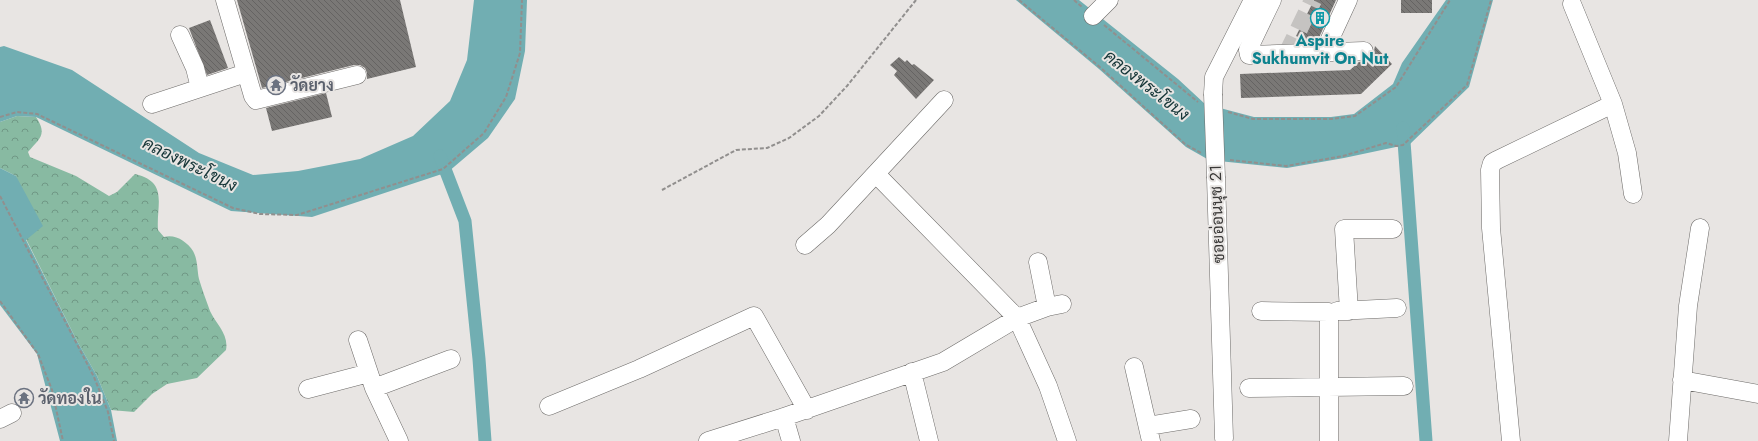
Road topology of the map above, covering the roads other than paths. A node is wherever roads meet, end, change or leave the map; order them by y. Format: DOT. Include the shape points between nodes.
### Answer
graph roads {
  1 [pos="225,0"];
  2 [pos="1109,0"];
  3 [pos="1253,0"];
  4 [pos="1272,0"];
  5 [pos="1348,0"];
  6 [pos="1572,4"];
  7 [pos="1093,16"];
  8 [pos="180,35"];
  9 [pos="1364,51"];
  10 [pos="1324,52"];
  11 [pos="246,73"];
  12 [pos="357,75"];
  13 [pos="200,88"];
  14 [pos="944,100"];
  15 [pos="152,104"];
  16 [pos="1613,104"];
  17 [pos="876,174"];
  18 [pos="1633,194"];
  19 [pos="1700,228"];
  20 [pos="1392,229"];
  21 [pos="805,245"];
  22 [pos="1038,262"];
  23 [pos="1397,308"];
  24 [pos="1261,311"];
  25 [pos="1349,311"];
  26 [pos="1328,312"];
  27 [pos="1017,318"];
  28 [pos="358,340"];
  29 [pos="451,360"];
  30 [pos="1134,367"];
  31 [pos="912,372"];
  32 [pos="1682,380"];
  33 [pos="371,381"];
  34 [pos="1404,386"];
  35 [pos="1249,388"];
  36 [pos="1329,388"];
  37 [pos="308,389"];
  38 [pos="1758,394"];
  39 [pos="549,406"];
  40 [pos="807,410"];
  41 [pos="784,417"];
  42 [pos="1191,419"];
  43 [pos="1150,434"];
  44 [pos="1225,440"];
  45 [pos="399,441"];
  46 [pos="708,441"];
  47 [pos="791,441"];
  48 [pos="928,441"];
  49 [pos="1067,441"];
  50 [pos="1329,441"];
  51 [pos="1511,441"];
  52 [pos="1678,441"];
  1 -- 11 [label="street"];
  2 -- 7 [label="street"];
  3 -- 44 [label="street, ซอยอ่อนนุช 21, bridge" via="1214,77 1208,100 1216,178"];
  4 -- 10 [label="street" via="1248,54"];
  5 -- 10 [label="street"];
  6 -- 16 [label="street"];
  8 -- 13 [label="street" via="195,68"];
  9 -- 10 [label="street"];
  11 -- 12 [label="street" via="252,96 258,100"];
  11 -- 13 [label="street"];
  13 -- 15 [label="street"];
  14 -- 17 [label="street"];
  16 -- 18 [label="street" via="1627,153"];
  16 -- 51 [label="street" via="1497,160 1491,166 1491,228"];
  17 -- 21 [label="street"];
  17 -- 27 [label="street"];
  19 -- 32 [label="street" via="1688,306"];
  20 -- 25 [label="street" via="1344,229"];
  22 -- 27 [label="street" via="1054,306"];
  23 -- 25 [label="street"];
  24 -- 26 [label="street"];
  25 -- 26 [label="street"];
  26 -- 36 [label="street"];
  27 -- 31 [label="street" via="943,362"];
  27 -- 49 [label="street" via="1048,386"];
  28 -- 33 [label="street"];
  29 -- 33 [label="street"];
  30 -- 43 [label="street"];
  31 -- 40 [label="street"];
  31 -- 48 [label="street"];
  32 -- 38 [label="street"];
  32 -- 52 [label="street"];
  33 -- 37 [label="street"];
  33 -- 45 [label="street"];
  34 -- 36 [label="street"];
  35 -- 36 [label="street"];
  36 -- 50 [label="street"];
  39 -- 40 [label="street" via="639,369 754,316"];
  40 -- 41 [label="street"];
  41 -- 46 [label="street"];
  41 -- 47 [label="street"];
  42 -- 43 [label="street"];
}
